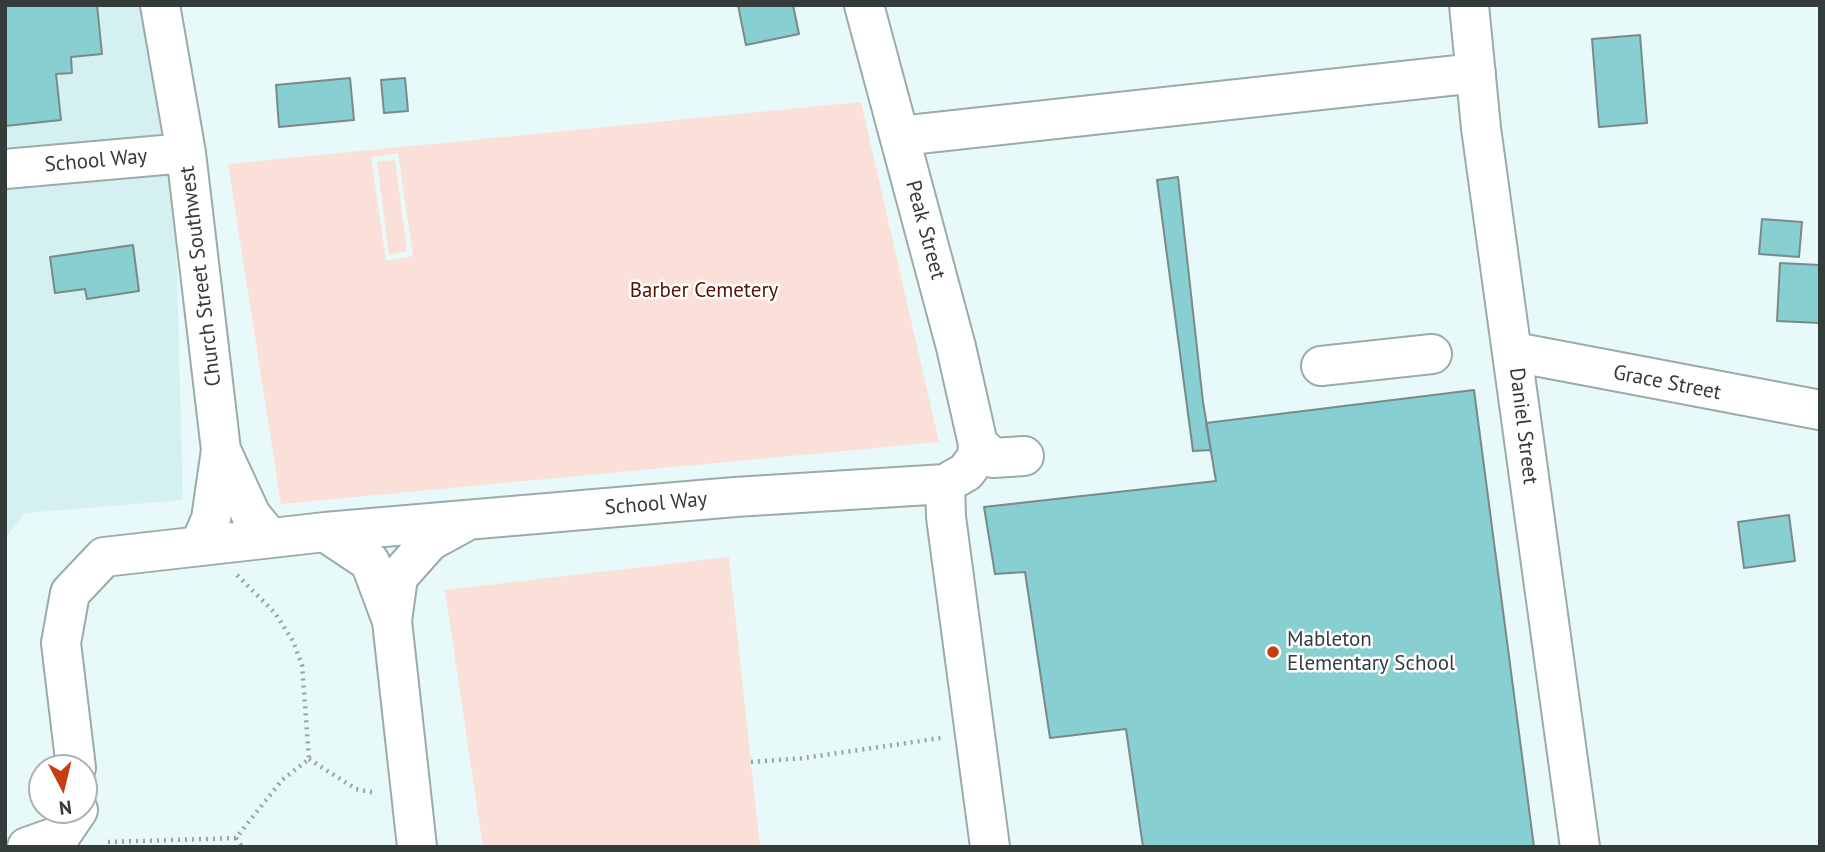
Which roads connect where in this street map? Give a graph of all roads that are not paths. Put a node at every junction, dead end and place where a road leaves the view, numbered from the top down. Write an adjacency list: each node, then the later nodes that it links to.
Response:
1 (160, 5): 6 (street, Church Street Southwest)
2 (864, 5): 5 (street, Peak Street)
3 (1469, 5): 4 (street, Daniel Street)
4 (1476, 73): 5 (street); 8 (street, Daniel Street)
5 (900, 135): 13 (street, Peak Street)
6 (186, 153): 7 (street, School Way); 12 (street, Church Street Southwest)
7 (5, 169)
8 (1514, 352): 11 (street, Grace Street); 28 (street, Daniel Street)
9 (1432, 354): 10 (street)
10 (1321, 366)
11 (1820, 410)
12 (221, 450): 18 (street); 19 (street, Church Street Southwest)
13 (978, 451): 14 (street); 15 (street)
14 (1024, 456)
15 (944, 484): 16 (street, School Way); 27 (street)
16 (470, 520): 17 (street, School Way); 20 (street)
17 (325, 532): 18 (street); 20 (street)
18 (270, 538): 19 (street)
19 (200, 545): 21 (street)
20 (392, 621): 26 (street)
21 (74, 754)
22 (69, 824): 25 (street)
23 (86, 824): 24 (street)
24 (97, 844)
25 (27, 847)
26 (417, 847)
27 (990, 847)
28 (1580, 847)

